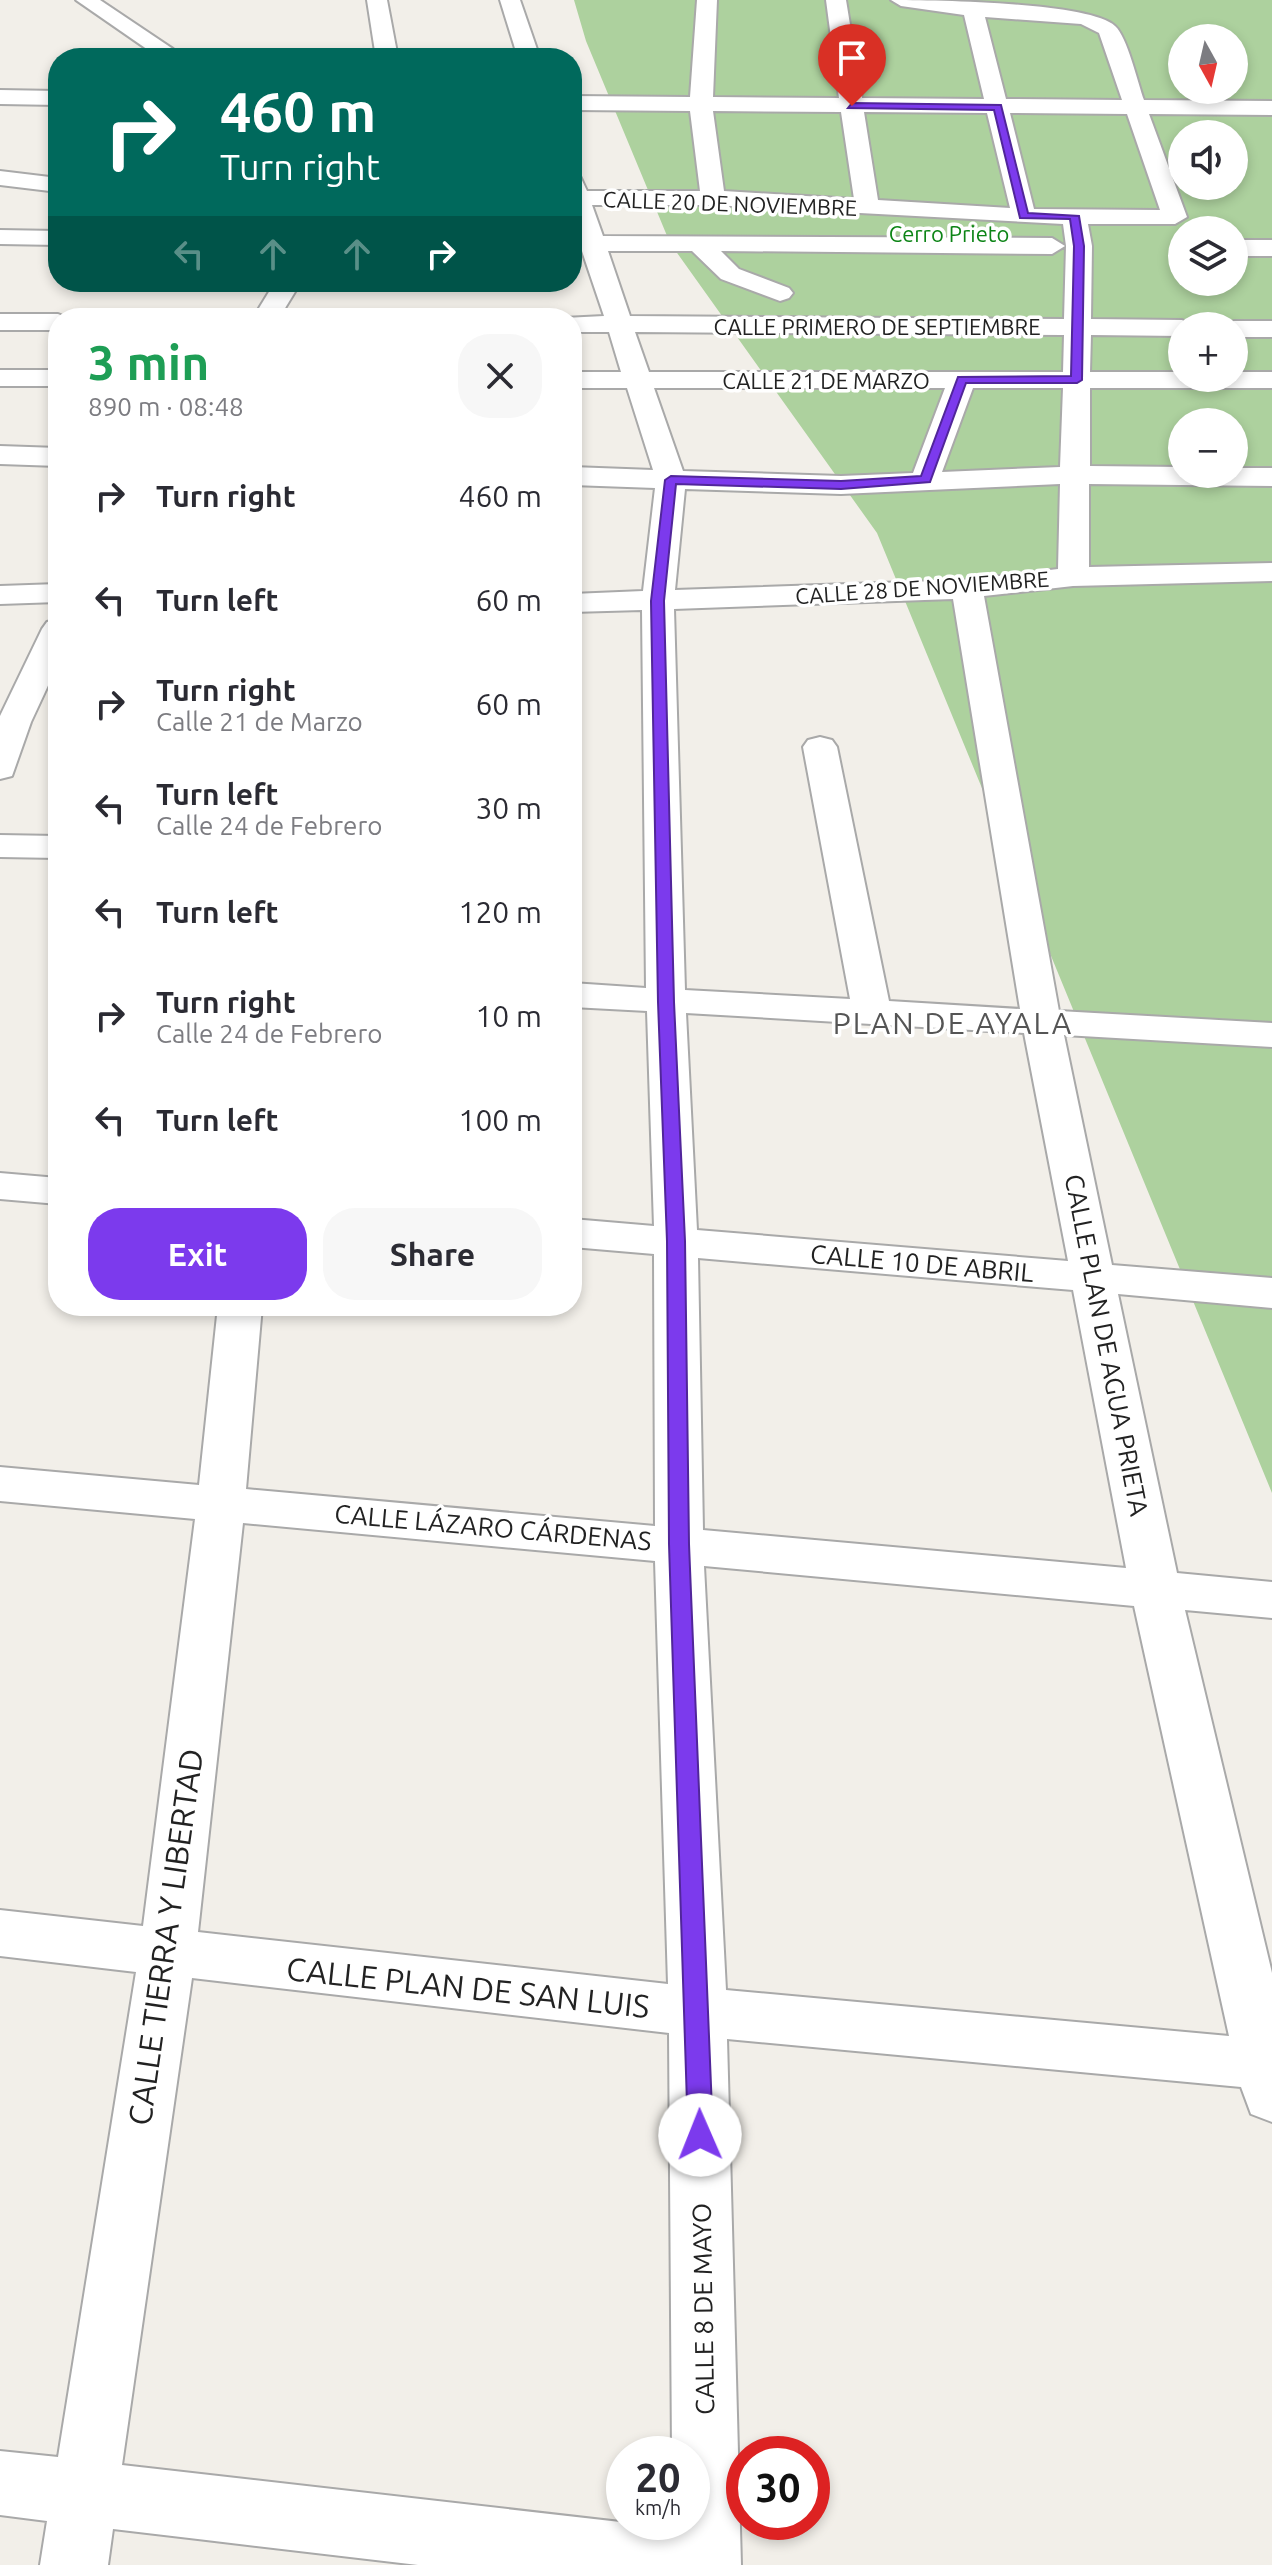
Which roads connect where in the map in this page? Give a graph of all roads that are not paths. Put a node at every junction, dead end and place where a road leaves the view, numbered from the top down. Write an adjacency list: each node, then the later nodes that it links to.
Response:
1 (86, 0): 9 (street)
2 (377, 0): 10 (street)
3 (510, 0): 11 (street)
4 (707, 0): 15 (street)
5 (836, 0): 16 (street)
6 (901, 0): 8 (street)
7 (1093, 9): 8 (street); 18 (street)
8 (973, 10): 17 (street)
9 (160, 48)
10 (385, 48)
11 (526, 48)
12 (0, 97): 13 (street)
13 (48, 98)
14 (582, 103): 15 (street)
15 (701, 105): 16 (street); 23 (street)
16 (852, 106): 17 (street); 24 (street)
17 (998, 107): 18 (street); 25 (street)
18 (1133, 107): 19 (street); 26 (street, CALLE 20 DE NOVIEMBRE)
19 (1272, 108)
20 (0, 178): 21 (street)
21 (48, 184)
22 (582, 192): 23 (street, CALLE 20 DE NOVIEMBRE)
23 (713, 198): 24 (street, CALLE 20 DE NOVIEMBRE)
24 (867, 208): 25 (street, CALLE 20 DE NOVIEMBRE)
25 (1024, 216): 26 (street, CALLE 20 DE NOVIEMBRE)
26 (1074, 216): 31 (street)
27 (0, 237): 28 (street)
28 (48, 238)
29 (583, 243): 30 (street); 39 (street, CALLE 8 DE MAYO)
30 (698, 243): 31 (street); 35 (street)
31 (1079, 246): 32 (street); 40 (street)
32 (1108, 246)
33 (1248, 248): 34 (street)
34 (1272, 248)
35 (780, 293)
36 (0, 322): 37 (street)
37 (48, 322)
38 (582, 324): 39 (street, CALLE PRIMERO DE SEPTIEMBRE)
39 (620, 324): 40 (street, CALLE PRIMERO DE SEPTIEMBRE); 50 (street, CALLE 8 DE MAYO)
40 (1078, 327): 41 (street, CALLE PRIMERO DE SEPTIEMBRE); 48 (street)
41 (1168, 328)
42 (1248, 329): 43 (street)
43 (1272, 329)
44 (0, 378): 45 (street)
45 (48, 378)
46 (582, 380): 50 (street, CALLE 21 DE MARZO)
47 (962, 380): 48 (street, CALLE 21 DE MARZO); 50 (street, CALLE 21 DE MARZO); 56 (street)
48 (1077, 380): 49 (street, CALLE 21 DE MARZO); 53 (street)
49 (1272, 380)
50 (638, 381): 57 (street, CALLE 8 DE MAYO)
51 (0, 455): 52 (street)
52 (48, 457)
53 (1074, 475): 55 (street); 56 (street); 59 (street)
54 (582, 476): 57 (street)
55 (1272, 477)
56 (925, 479): 57 (street)
57 (671, 480): 63 (street, CALLE 8 DE MAYO)
58 (1272, 572): 59 (street, CALLE 28 DE NOVIEMBRE)
59 (1073, 577): 60 (street, CALLE 28 DE NOVIEMBRE)
60 (967, 589): 63 (street, CALLE 28 DE NOVIEMBRE); 73 (street, CALLE PLAN DE AGUA PRIETA)
61 (48, 593): 62 (street)
62 (0, 595)
63 (658, 601): 64 (street, CALLE 28 DE NOVIEMBRE); 71 (street, CALLE 8 DE MAYO)
64 (582, 603)
65 (48, 650): 67 (street)
66 (820, 747): 72 (street)
67 (0, 769)
68 (0, 846): 69 (street)
69 (48, 847)
70 (582, 996): 71 (street)
71 (666, 1002): 72 (street); 78 (street, CALLE 8 DE MAYO)
72 (872, 1012): 73 (street)
73 (1041, 1020): 74 (street); 79 (street, CALLE PLAN DE AGUA PRIETA)
74 (1272, 1035)
75 (0, 1186): 76 (street)
76 (48, 1190)
77 (582, 1234): 78 (street, CALLE 10 DE ABRIL)
78 (676, 1241): 79 (street, CALLE 10 DE ABRIL); 84 (street, CALLE 8 DE MAYO)
79 (1093, 1278): 80 (street, CALLE 10 DE ABRIL); 85 (street, CALLE PLAN DE AGUA PRIETA)
80 (1272, 1293)
81 (239, 1316): 83 (street, CALLE TIERRA Y LIBERTAD)
82 (0, 1484): 83 (street, CALLE LÁZARO CÁRDENAS)
83 (221, 1502): 84 (street, CALLE LÁZARO CÁRDENAS); 88 (street, CALLE TIERRA Y LIBERTAD)
84 (679, 1544): 85 (street, CALLE LÁZARO CÁRDENAS); 89 (street, CALLE 8 DE MAYO)
85 (1155, 1588): 86 (street, CALLE LÁZARO CÁRDENAS); 90 (street, CALLE PLAN DE AGUA PRIETA)
86 (1272, 1600)
87 (0, 1933): 88 (street, CALLE PLAN DE SAN LUIS)
88 (167, 1954): 89 (street, CALLE PLAN DE SAN LUIS); 92 (street, CALLE TIERRA Y LIBERTAD)
89 (698, 2012): 90 (street, CALLE PLAN DE SAN LUIS); 94 (street, CALLE 8 DE MAYO)
90 (1270, 2075)
91 (0, 2483): 92 (street)
92 (82, 2496): 93 (street, CALLE TIERRA Y LIBERTAD); 94 (street)
93 (74, 2565)
94 (705, 2565)

